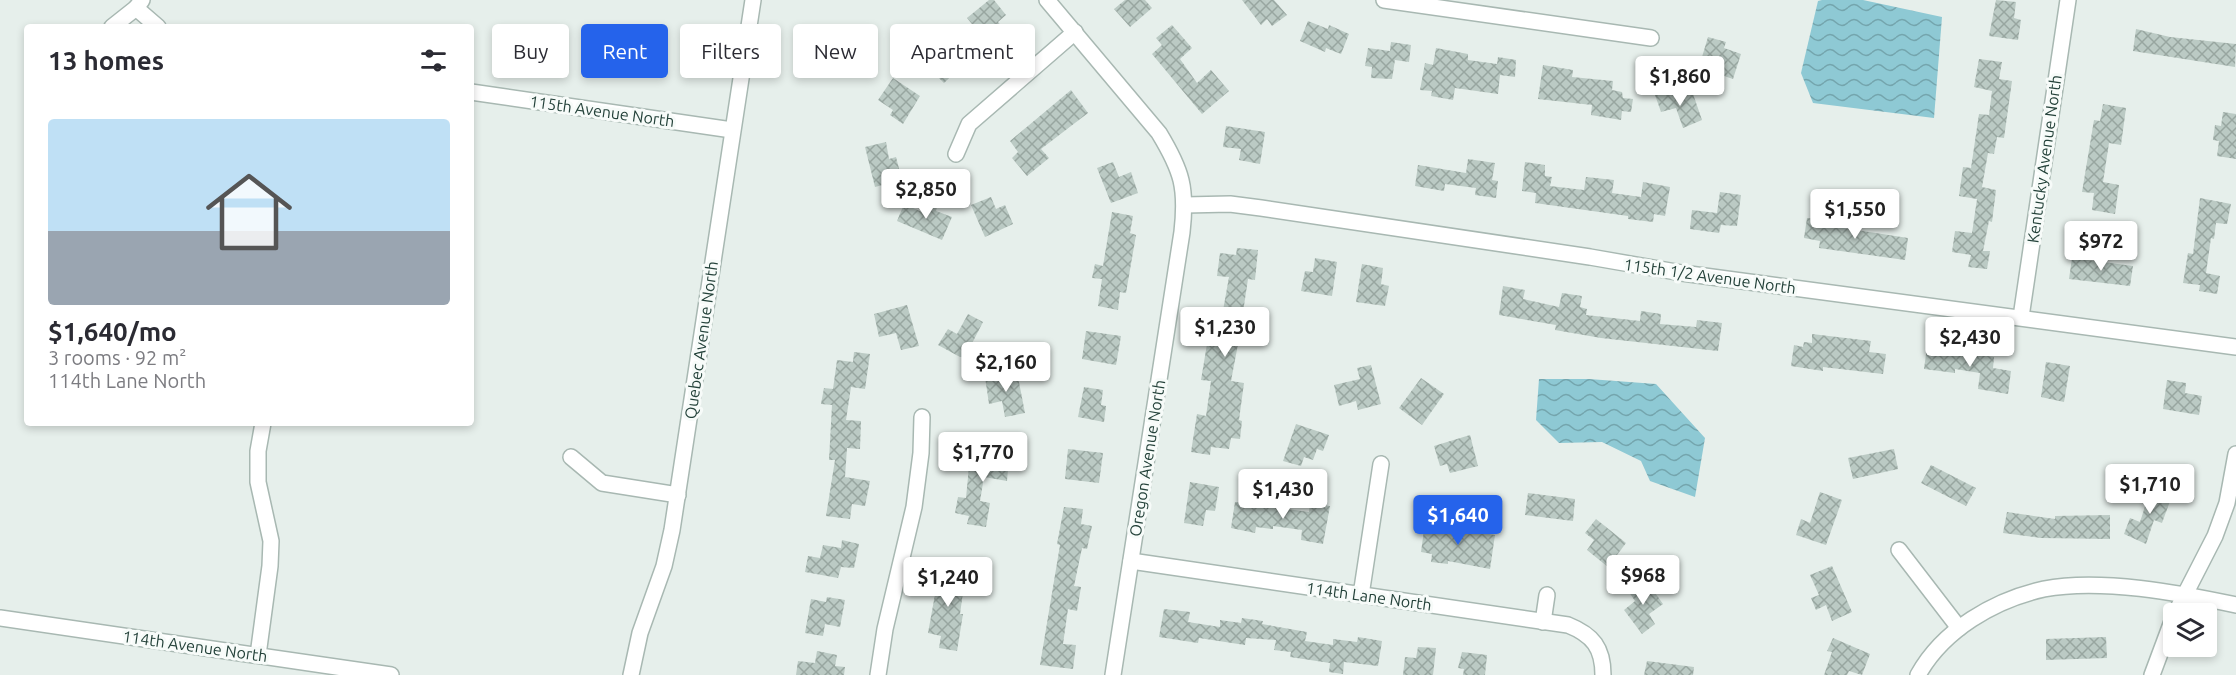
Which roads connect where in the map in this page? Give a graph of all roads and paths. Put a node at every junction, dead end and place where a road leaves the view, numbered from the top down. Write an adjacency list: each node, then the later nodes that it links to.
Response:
1 (753, 0): 11 (street, Quebec Avenue North)
2 (1047, 0): 8 (street, Oregon Avenue North)
3 (1384, 0): 9 (street)
4 (2068, 0): 14 (street, Kentucky Avenue North)
5 (139, 4): 6 (street); 7 (street)
6 (116, 24)
7 (156, 24)
8 (1075, 32): 12 (street); 13 (street, Oregon Avenue North)
9 (1651, 38)
10 (474, 92): 11 (street, 115th Avenue North)
11 (732, 130): 21 (street, Quebec Avenue North)
12 (956, 154)
13 (1185, 205): 14 (street, 115th 1/2 Avenue North); 23 (street, Oregon Avenue North)
14 (2021, 317): 15 (street, 115th 1/2 Avenue North)
15 (2236, 347)
16 (922, 417): 36 (street)
17 (262, 426): 33 (street)
18 (2236, 454): 26 (street)
19 (571, 457): 21 (street)
20 (1381, 464): 24 (street)
21 (678, 495): 35 (street, Quebec Avenue North)
22 (1899, 550): 31 (street)
23 (1131, 561): 24 (street, 114th Lane North); 37 (street, Oregon Avenue North)
24 (1361, 595): 30 (street, 114th Lane North)
25 (1547, 595): 30 (street)
26 (2183, 595): 27 (street); 28 (street); 31 (street)
27 (2179, 603)
28 (2236, 605)
29 (0, 618): 33 (street, 114th Avenue North)
30 (1543, 622): 38 (street, 114th Lane North)
31 (1959, 628): 39 (street)
32 (2163, 645): 40 (street)
33 (258, 656): 34 (street, 114th Avenue North)
34 (391, 675)
35 (631, 675)
36 (878, 675)
37 (1113, 675)
38 (1603, 675)
39 (1917, 675)
40 (2152, 675)

